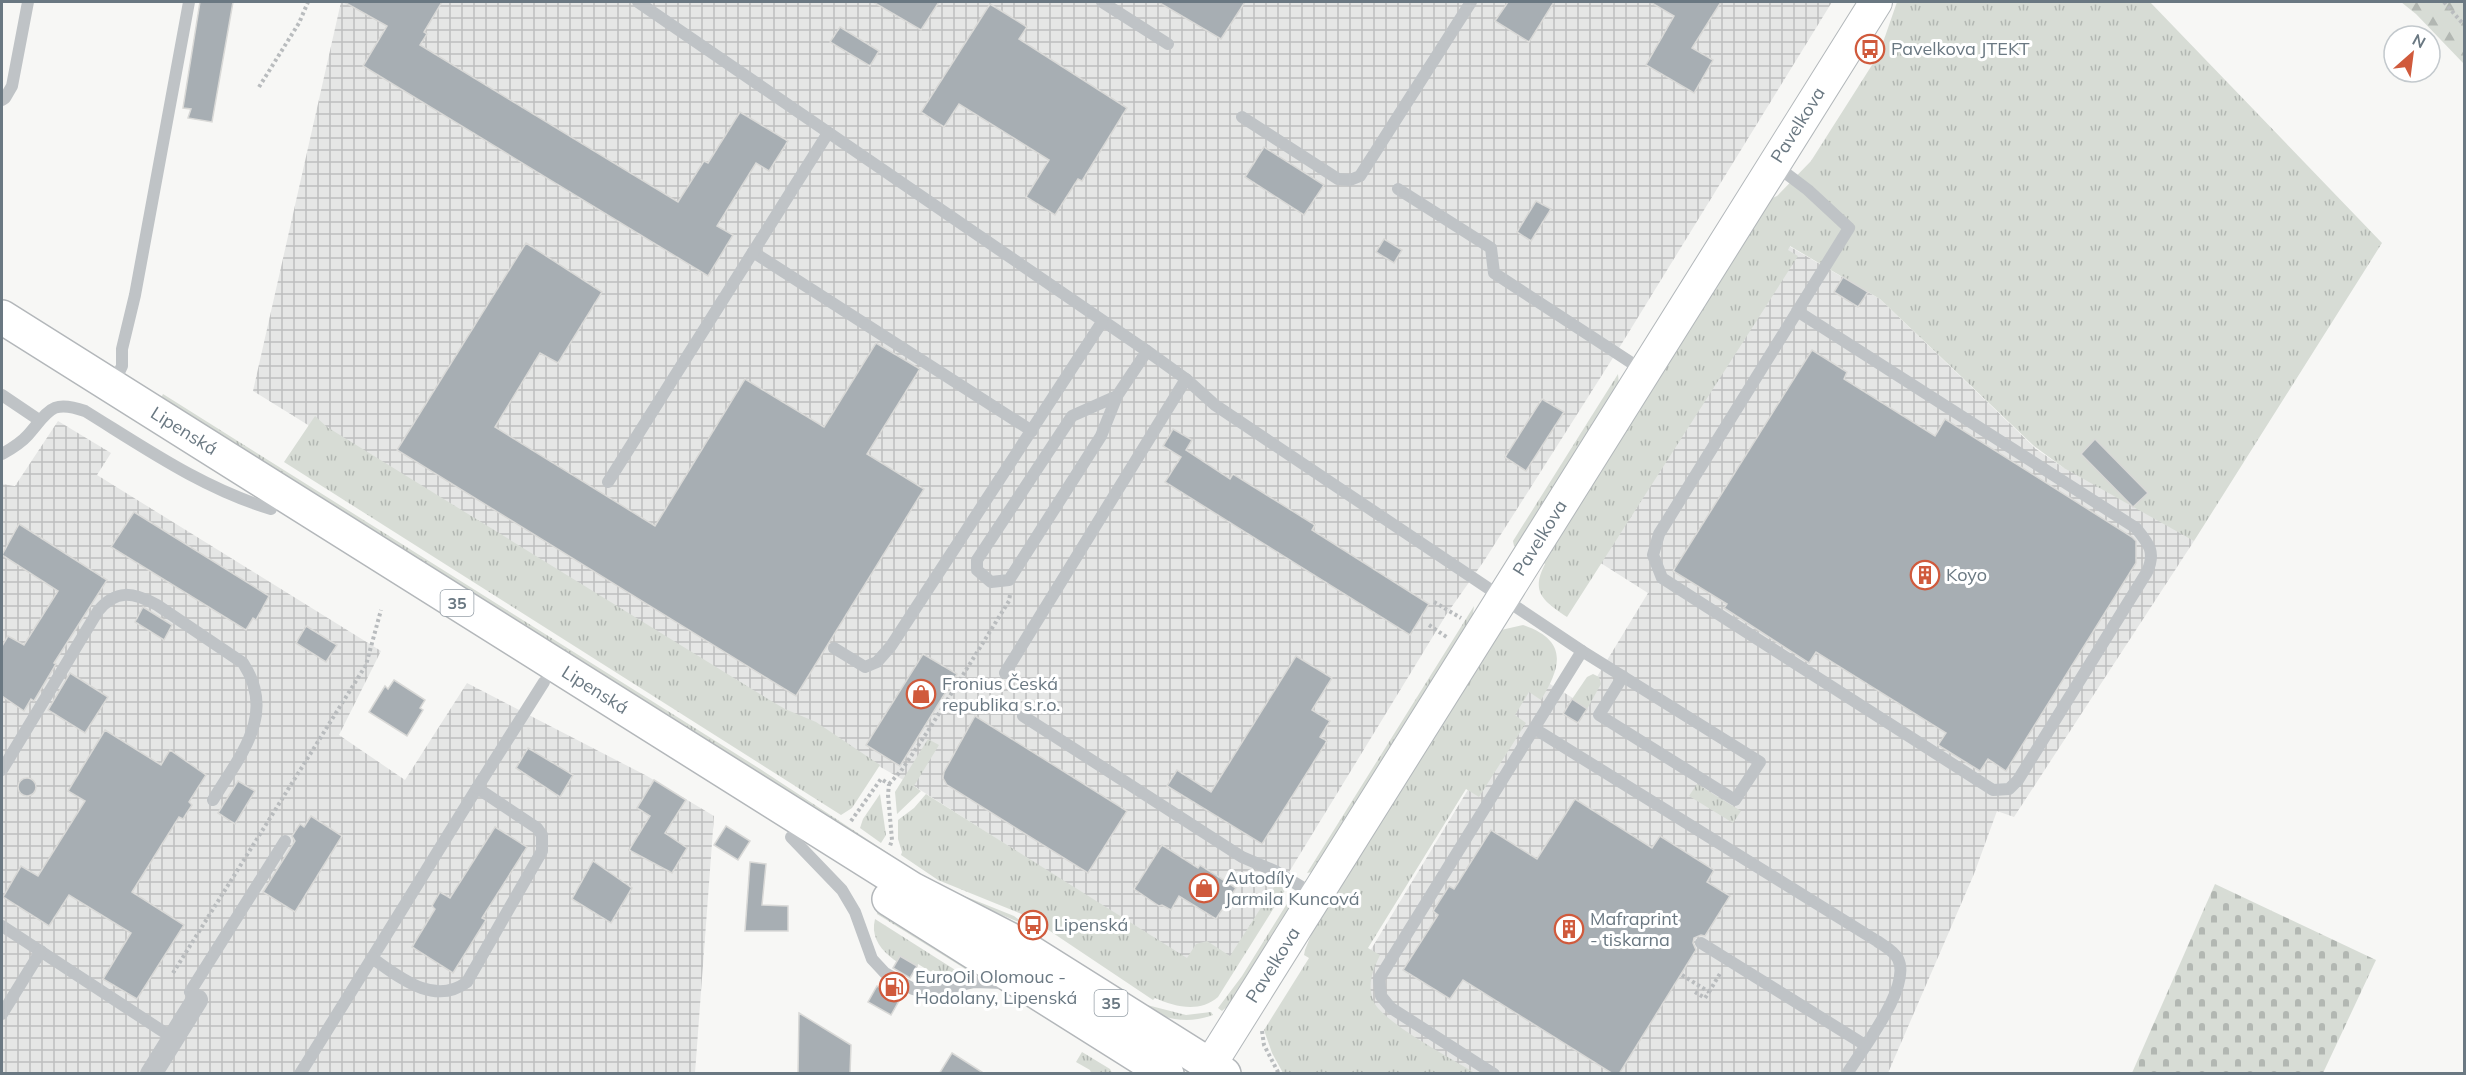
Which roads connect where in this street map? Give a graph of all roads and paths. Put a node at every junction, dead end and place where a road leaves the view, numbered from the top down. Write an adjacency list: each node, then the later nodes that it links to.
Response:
1 (28, 2): 12 (lane)
2 (189, 2): 25 (lane)
3 (308, 2): 11 (path)
4 (638, 2): 14 (lane)
5 (1102, 2): 10 (lane)
6 (1471, 2): 13 (lane)
7 (1876, 2): 15 (street, Pavelkova)
8 (2444, 2): 9 (path)
9 (2464, 25)
10 (1168, 44)
11 (259, 87)
12 (2, 100)
13 (1242, 117)
14 (828, 133): 17 (lane); 20 (lane)
15 (1774, 164): 18 (lane); 23 (street, Pavelkova)
16 (1398, 189): 23 (lane)
17 (753, 252): 29 (lane); 31 (lane)
18 (1797, 311): 18 (lane)
19 (2, 317): 25 (main road, Lipenská / 35)
20 (1102, 322): 22 (lane); 29 (lane)
21 (2, 341): 32 (main road, Lipenská / 35)
22 (1147, 351): 24 (lane); 27 (lane)
23 (1644, 371): 34 (street, Pavelkova)
24 (1186, 379): 34 (lane); 42 (lane)
25 (112, 386): 73 (main road, Lipenská / 35)
26 (2, 395): 28 (lane)
27 (1117, 396): 27 (lane)
28 (39, 420): 30 (lane); 32 (lane)
29 (1032, 431): 40 (lane)
30 (2, 454)
31 (608, 482)
32 (271, 509): 44 (main road, Lipenská / 35)
33 (1010, 595): 48 (path)
34 (1502, 598): 41 (lane); 55 (street, Pavelkova)
35 (1434, 602): 37 (path)
36 (381, 610): 61 (path)
37 (1461, 618)
38 (1429, 625): 39 (path)
39 (1444, 635)
40 (834, 648)
41 (1582, 651): 43 (lane); 46 (lane)
42 (1005, 673)
43 (1623, 676): 43 (lane)
44 (544, 682): 49 (lane); 52 (main road, Lipenská / 35)
45 (1023, 716): 55 (lane)
46 (1535, 729): 72 (lane); 78 (lane)
47 (2, 770): 50 (lane)
48 (889, 784): 51 (path); 54 (path)
49 (477, 788): 59 (lane); 59 (lane)
50 (213, 800)
51 (849, 824)
52 (791, 837): 63 (main road, Lipenská / 35); 63 (lane)
53 (285, 841): 66 (lane)
54 (888, 850)
55 (1316, 895): 73 (street, Pavelkova)
56 (2, 926): 58 (lane)
57 (1701, 943): 72 (lane)
58 (40, 951): 67 (lane); 69 (lane)
59 (372, 958): 75 (lane)
60 (1723, 968): 64 (path)
61 (172, 973)
62 (1682, 975): 64 (path)
63 (1036, 991): 76 (main road, Lipenská / 35)
64 (1709, 992): 65 (path)
65 (1695, 993)
66 (197, 999): 69 (street)
67 (2, 1014)
68 (1263, 1026): 71 (path)
69 (173, 1038): 74 (street)
70 (1257, 1040): 71 (path)
71 (1263, 1041): 77 (path)
72 (1865, 1045): 79 (lane)
73 (1213, 1071)
74 (151, 1074)
75 (300, 1074)
76 (1167, 1074)
77 (1279, 1074)
78 (1494, 1074)
79 (1847, 1074)

